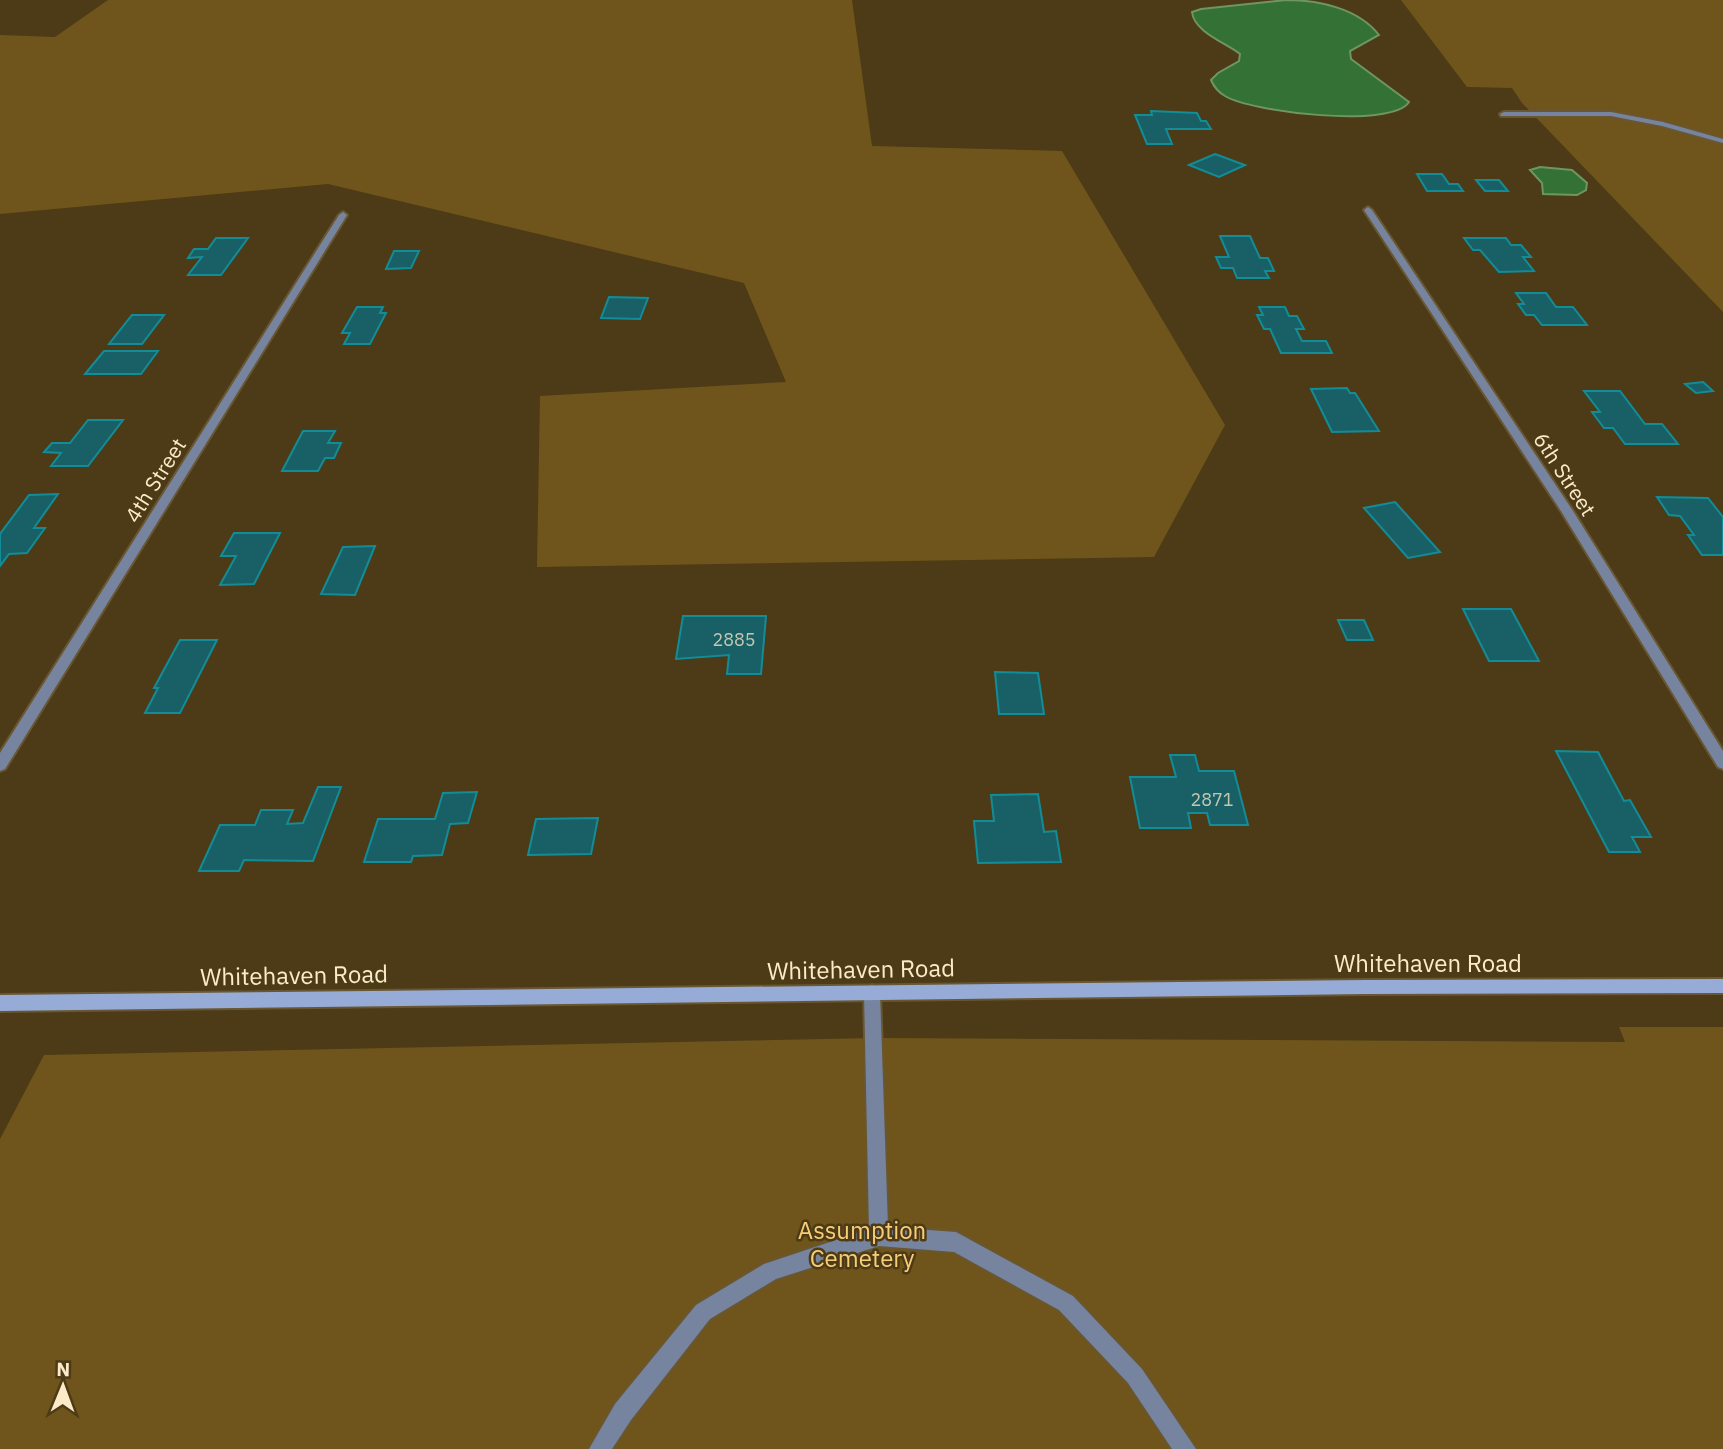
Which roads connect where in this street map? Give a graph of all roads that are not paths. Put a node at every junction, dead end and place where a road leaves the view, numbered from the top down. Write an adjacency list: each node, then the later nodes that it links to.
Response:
1 (1504, 114): 2 (street)
2 (1723, 141)
3 (1368, 210): 5 (street, 6th Street)
4 (343, 215): 6 (street, 4th Street)
5 (1723, 763)
6 (0, 765)
7 (1723, 986): 8 (street, Whitehaven Road)
8 (872, 993): 9 (street, Whitehaven Road); 10 (street)
9 (0, 1003)
10 (879, 1236): 11 (street); 12 (street)
11 (600, 1449)
12 (1185, 1449)

